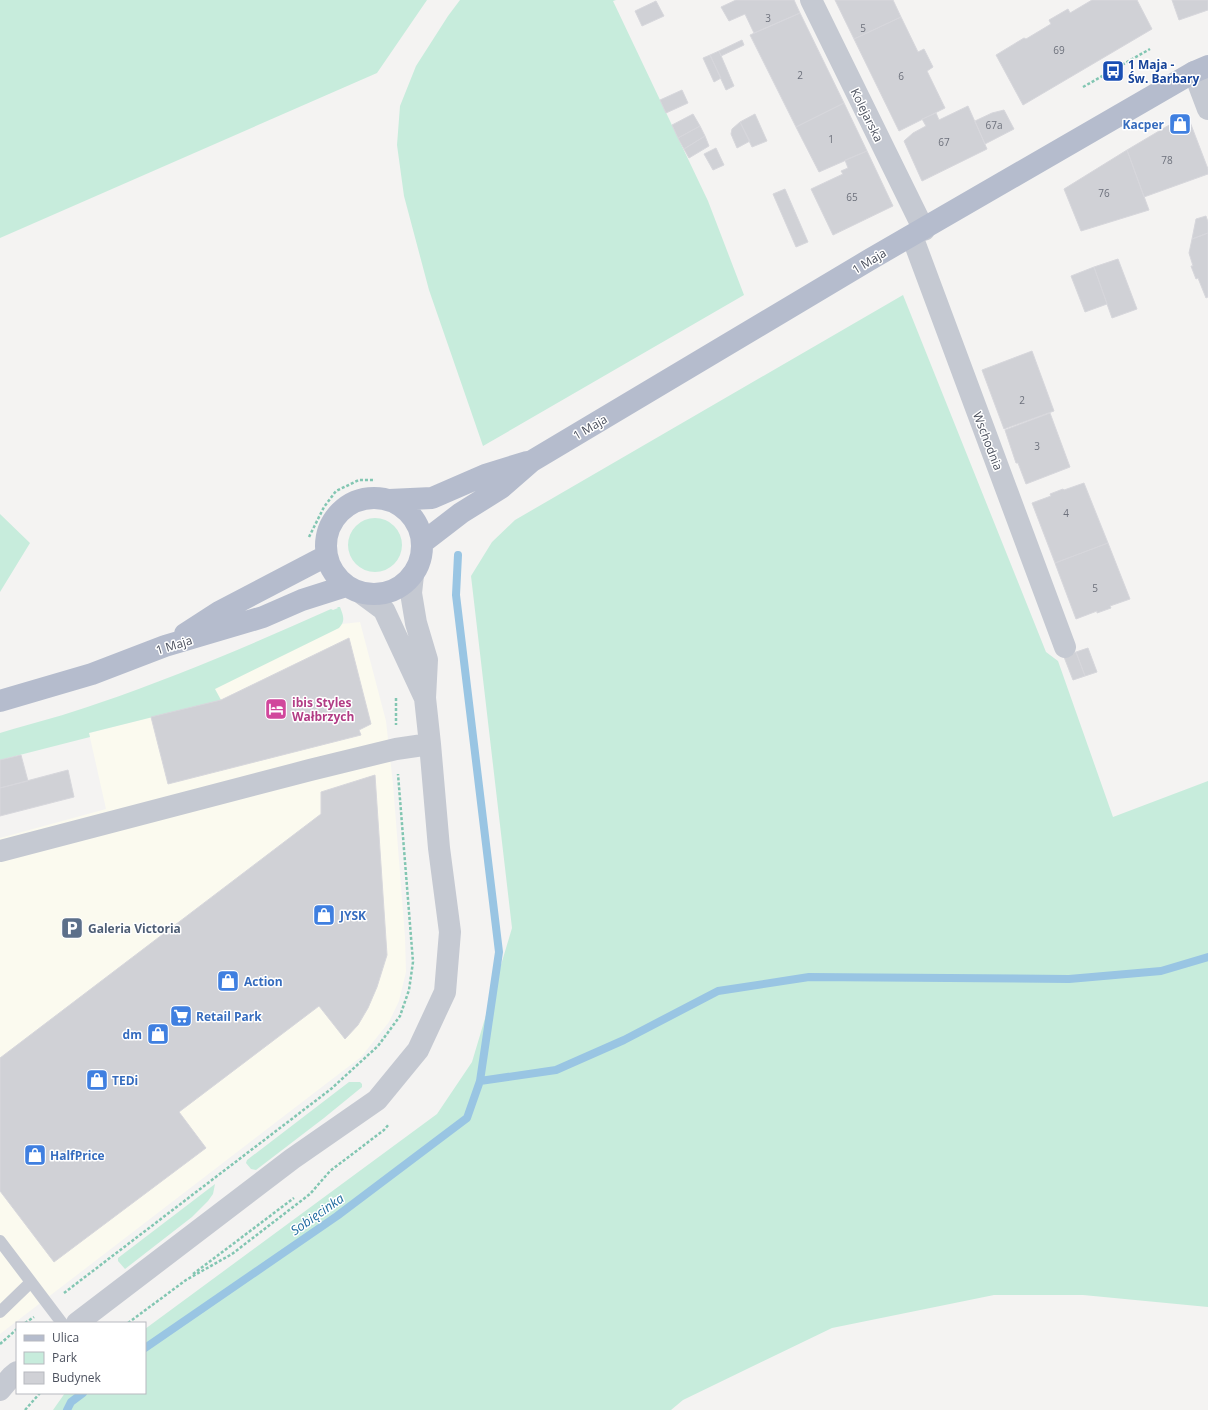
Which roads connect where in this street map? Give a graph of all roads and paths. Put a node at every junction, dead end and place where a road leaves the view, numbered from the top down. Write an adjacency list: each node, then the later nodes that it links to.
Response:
1 (811, 0): 6 (street, Kolejarska)
2 (1150, 50): 4 (path)
3 (1201, 69): 5 (street); 6 (main road, 1 Maja)
4 (1083, 88)
5 (1208, 109)
6 (918, 233): 7 (main road, 1 Maja); 16 (street, Wschodnia)
7 (532, 461): 9 (main road, 1 Maja); 11 (main road, 1 Maja)
8 (381, 479): 10 (path)
9 (389, 500): 11 (main road); 12 (main road)
10 (308, 538)
11 (422, 543): 13 (main road)
12 (326, 556): 14 (main road); 15 (main road)
13 (413, 575): 14 (main road); 18 (street)
14 (354, 590): 15 (main road, 1 Maja); 18 (street)
15 (165, 646): 19 (main road, 1 Maja)
16 (1065, 647)
17 (396, 693): 21 (path)
18 (425, 698): 20 (street)
19 (0, 701)
20 (430, 744): 21 (street); 32 (street)
21 (396, 749): 22 (street); 28 (path)
22 (0, 851)
23 (393, 1120): 26 (path)
24 (294, 1198): 26 (path)
25 (0, 1241): 27 (lane)
26 (186, 1280): 33 (path)
27 (31, 1282): 28 (lane); 29 (lane)
28 (48, 1305): 30 (path); 31 (lane)
29 (0, 1312)
30 (26, 1322)
31 (61, 1322)
32 (79, 1322)
33 (129, 1322)
34 (16, 1330): 35 (path)
35 (0, 1344)
36 (16, 1373): 37 (street)
37 (0, 1390)
38 (39, 1394): 39 (path)
39 (25, 1410)

